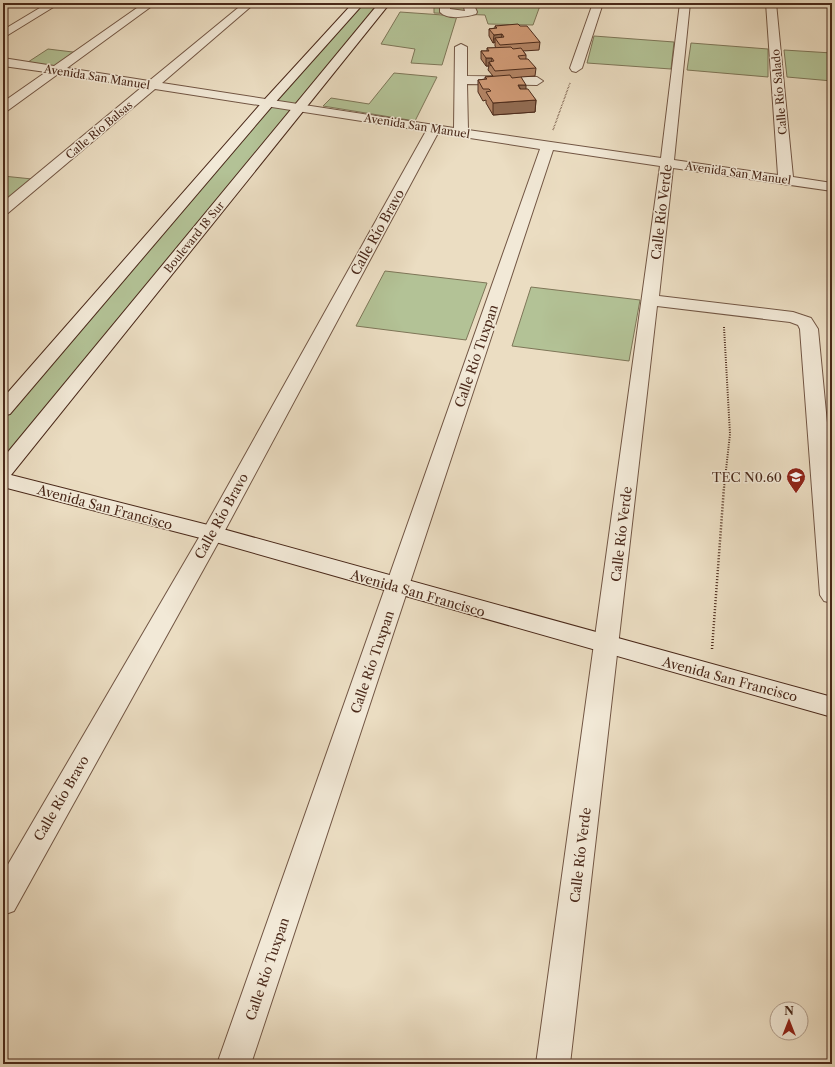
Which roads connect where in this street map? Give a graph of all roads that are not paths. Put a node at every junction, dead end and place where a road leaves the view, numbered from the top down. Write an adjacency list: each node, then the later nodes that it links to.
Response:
1 (56, 3): 13 (street)
2 (151, 3): 19 (street)
3 (250, 3): 24 (street, Calle Río Balsas)
4 (359, 3): 11 (street)
5 (385, 3): 12 (street, Boulevard 18 Sur)
6 (445, 3): 7 (street)
7 (468, 3)
8 (598, 3): 18 (street)
9 (685, 3): 31 (street, Calle Río Verde)
10 (771, 3): 32 (street, Calle Río Salado)
11 (344, 21): 12 (street); 15 (street)
12 (369, 23): 16 (street, Boulevard 18 Sur)
13 (3, 35)
14 (461, 47): 22 (street)
15 (319, 49): 16 (street); 20 (street)
16 (347, 52): 21 (street, Boulevard 18 Sur)
17 (3, 62): 19 (street, Avenida San Manuel)
18 (576, 68)
19 (55, 70): 24 (street, Avenida San Manuel); 27 (street)
20 (297, 73): 21 (street); 25 (street)
21 (327, 75): 26 (street, Boulevard 18 Sur)
22 (461, 80): 23 (street); 29 (street)
23 (537, 81)
24 (152, 85): 25 (street, Avenida San Manuel); 34 (street, Calle Río Balsas)
25 (269, 102): 26 (street, Avenida San Manuel); 36 (street)
26 (300, 107): 28 (street, Avenida San Manuel); 37 (street, Boulevard 18 Sur)
27 (3, 108)
28 (434, 128): 29 (street, Avenida San Manuel); 39 (street, Calle Río Bravo)
29 (461, 133): 30 (street, Avenida San Manuel)
30 (547, 147): 31 (street, Avenida San Manuel); 40 (street, Calle Río Tuxpan)
31 (667, 163): 32 (street, Avenida San Manuel); 35 (street, Calle Río Verde)
32 (786, 180): 33 (street, Avenida San Manuel)
33 (832, 187)
34 (3, 210)
35 (650, 300): 41 (street); 42 (street, Calle Río Verde)
36 (3, 410)
37 (3, 472)
38 (3, 480): 39 (street, Avenida San Francisco)
39 (212, 534): 40 (street, Avenida San Francisco); 44 (street, Calle Río Bravo)
40 (398, 588): 42 (street, Avenida San Francisco); 45 (street, Calle Río Tuxpan)
41 (832, 595)
42 (607, 645): 43 (street, Avenida San Francisco); 46 (street, Calle Río Verde)
43 (832, 707)
44 (3, 901)
45 (234, 1064)
46 (553, 1064)

